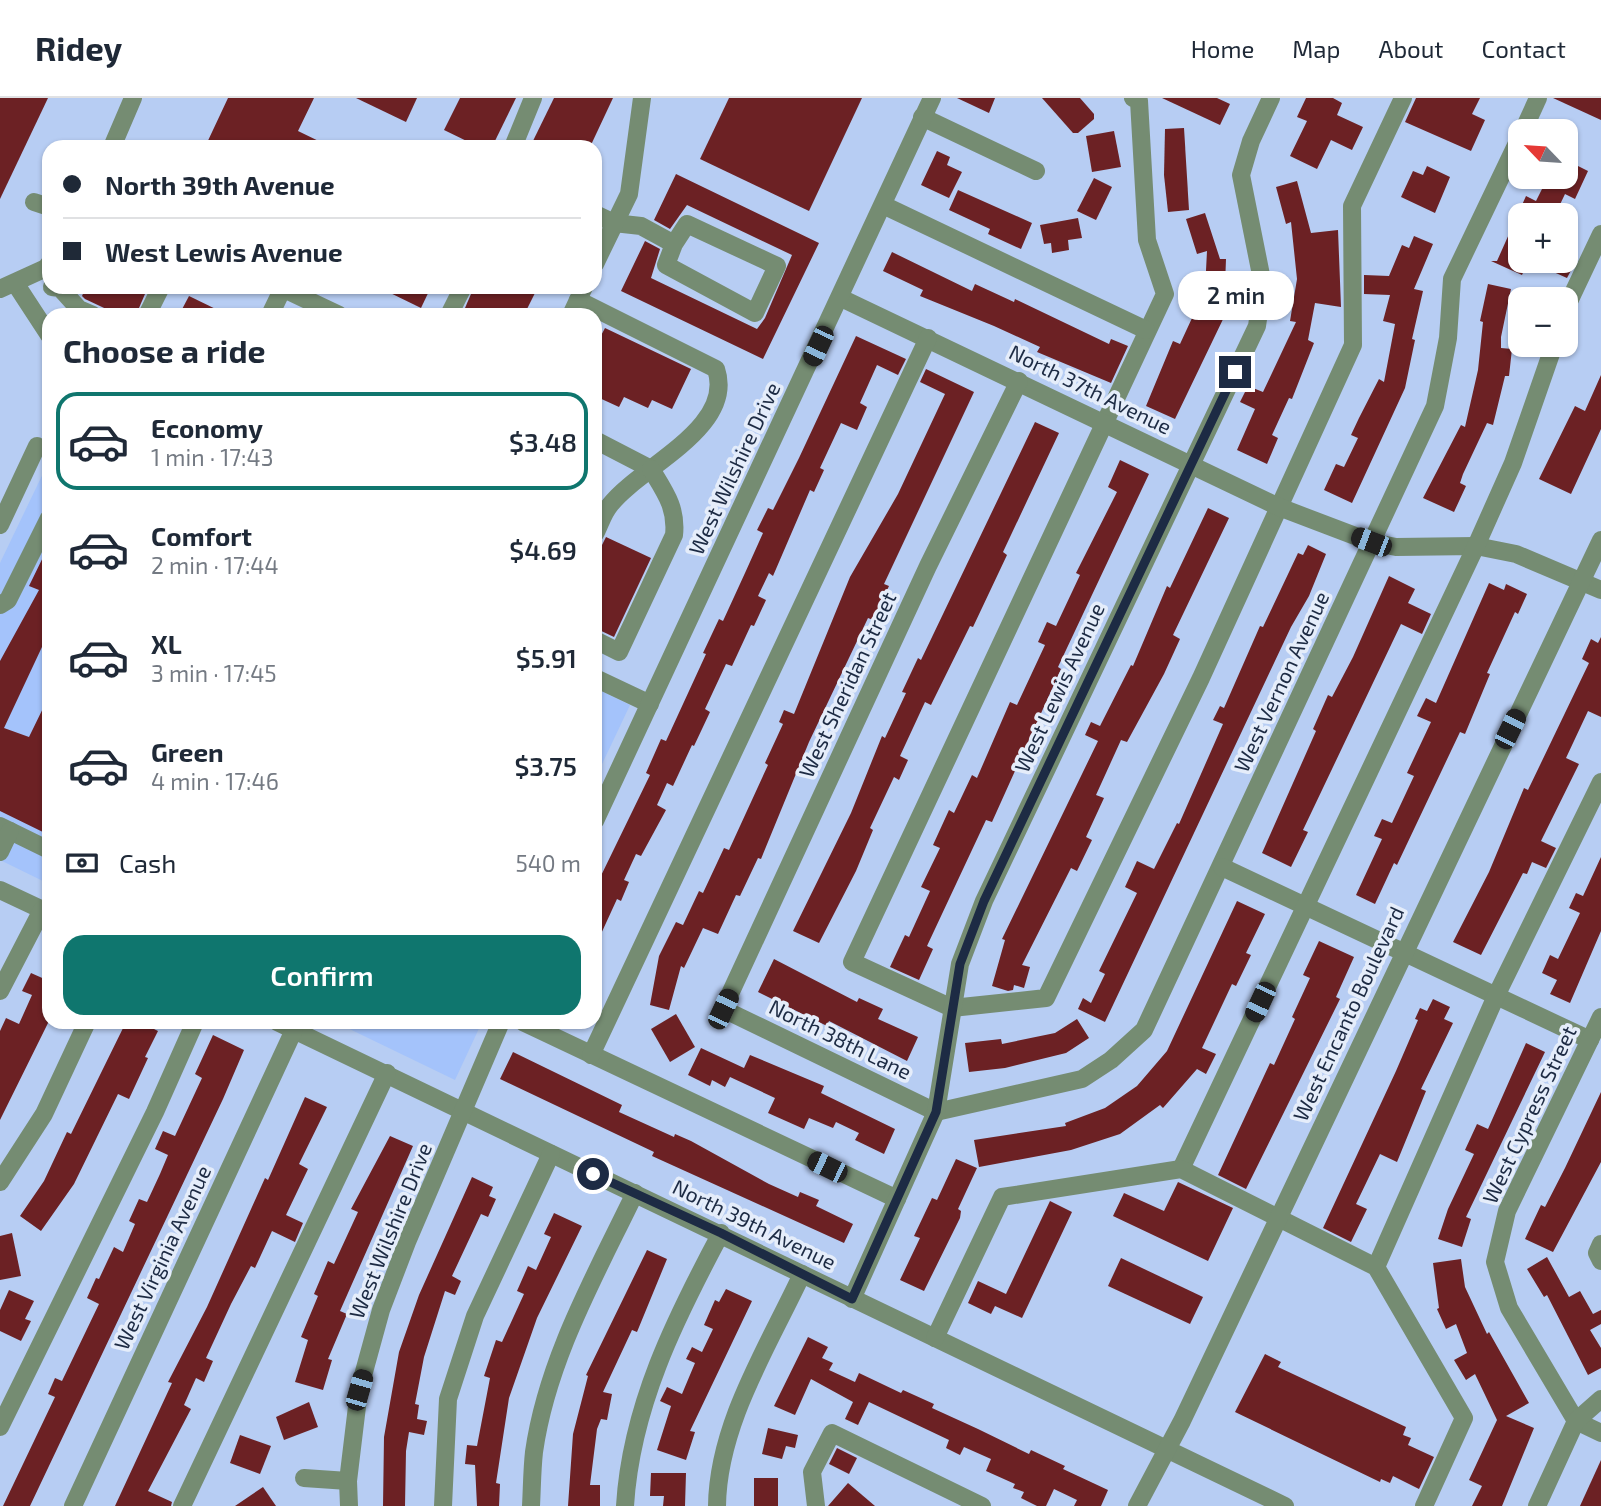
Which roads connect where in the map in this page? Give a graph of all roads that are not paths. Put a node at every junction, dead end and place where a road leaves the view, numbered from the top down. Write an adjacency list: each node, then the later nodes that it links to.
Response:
1 (133, 98): 11 (street)
2 (533, 98): 12 (street)
3 (642, 98): 17 (street)
4 (932, 98): 9 (street, West Wilshire Drive)
5 (1133, 98): 32 (street)
6 (1271, 98): 39 (street, West Lewis Avenue)
7 (1403, 98): 41 (street)
8 (1538, 98): 10 (street, West Vernon Avenue)
9 (922, 117): 14 (street); 15 (street, West Wilshire Drive)
10 (1528, 119)
11 (115, 140)
12 (516, 140)
13 (1508, 162): 46 (street, West Vernon Avenue)
14 (1036, 171)
15 (883, 205): 27 (street, West Wilshire Drive); 32 (street)
16 (602, 217): 17 (street)
17 (614, 223): 19 (street); 20 (street)
18 (1601, 234): 24 (street)
19 (674, 244): 19 (street)
20 (602, 249)
21 (42, 270): 22 (street)
22 (8, 286): 23 (street); 31 (street)
23 (42, 287)
24 (1576, 287)
25 (65, 294): 28 (street)
26 (291, 294): 29 (street)
27 (841, 298): 33 (street, North 37th Avenue); 53 (street, West Wilshire Drive)
28 (78, 308)
29 (313, 308)
30 (602, 313): 40 (street)
31 (42, 327)
32 (1146, 330): 36 (street)
33 (928, 338): 35 (street, North 37th Avenue); 77 (street)
34 (1550, 357): 47 (street)
35 (1018, 381): 36 (street, North 37th Avenue); 68 (street, West Sheridan Street)
36 (1106, 423): 39 (street, North 37th Avenue); 67 (street)
37 (602, 444): 40 (street)
38 (37, 446): 43 (street)
39 (1192, 464): 41 (street, North 37th Avenue); 67 (street, West Lewis Avenue)
40 (651, 469): 42 (street); 51 (street)
41 (1279, 508): 46 (street, North 37th Avenue); 67 (street)
42 (602, 520)
43 (0, 525)
44 (42, 532): 50 (street)
45 (1601, 540): 48 (street, West Encanto Boulevard)
46 (1371, 542): 47 (street, North 37th Avenue); 59 (street, West Vernon Avenue)
47 (1476, 546): 48 (street, North 37th Avenue); 61 (street)
48 (1582, 581): 49 (street, North 37th Avenue); 64 (street, West Encanto Boulevard)
49 (1601, 590)
50 (0, 605)
51 (602, 644)
52 (602, 681): 53 (street)
53 (650, 704): 55 (street, West Wilshire Drive)
54 (1601, 782): 66 (street)
55 (602, 806)
56 (5, 829): 57 (street); 58 (street)
57 (42, 847)
58 (0, 852)
59 (1222, 867): 61 (street); 79 (street, West Vernon Avenue)
60 (0, 890): 62 (street)
61 (1305, 906): 64 (street); 82 (street)
62 (42, 910)
63 (42, 916): 65 (street)
64 (1403, 952): 66 (street); 86 (street, West Encanto Boulevard)
65 (0, 991)
66 (1496, 996): 76 (street); 90 (street)
67 (952, 1007): 79 (street, West Lewis Avenue)
68 (723, 1009): 79 (street, North 38th Lane)
69 (1601, 1017): 76 (street, West Cypress Street)
70 (84, 1029): 83 (street)
71 (192, 1029): 96 (street)
72 (285, 1029): 101 (street, West Virginia Avenue)
73 (292, 1029): 78 (street, North 39th Avenue)
74 (498, 1029): 80 (street, West Wilshire Drive)
75 (537, 1029): 77 (street)
76 (1590, 1040): 95 (street, West Cypress Street)
77 (591, 1055): 85 (street)
78 (387, 1073): 80 (street, North 39th Avenue); 102 (street)
79 (936, 1112): 85 (street, West Lewis Avenue)
80 (464, 1113): 81 (street, North 39th Avenue); 100 (street, West Wilshire Drive)
81 (551, 1154): 84 (street, North 39th Avenue); 104 (street)
82 (1181, 1169): 86 (street); 93 (street)
83 (0, 1182)
84 (635, 1193): 87 (street, North 39th Avenue); 105 (street)
85 (897, 1199): 92 (street, West Lewis Avenue)
86 (1277, 1220): 90 (street); 98 (street, West Encanto Boulevard)
87 (721, 1233): 91 (street, North 39th Avenue); 106 (street)
88 (1601, 1244): 89 (street)
89 (1601, 1261)
90 (1376, 1267): 112 (street)
91 (802, 1274): 92 (street, North 39th Avenue); 107 (street)
92 (852, 1299): 93 (street, North 39th Avenue)
93 (935, 1338): 98 (street, North 39th Avenue)
94 (1601, 1399): 95 (street)
95 (1576, 1421): 97 (street); 113 (street)
96 (0, 1427)
97 (1601, 1433)
98 (1166, 1450): 110 (street, West Encanto Boulevard); 111 (street, North 39th Avenue)
99 (304, 1478): 100 (street)
100 (348, 1481): 103 (street, West Wilshire Drive)
101 (73, 1506)
102 (182, 1506)
103 (349, 1506)
104 (443, 1506)
105 (531, 1506)
106 (625, 1506)
107 (717, 1506)
108 (816, 1506): 109 (street)
109 (982, 1506)
110 (1137, 1506)
111 (1285, 1506)
112 (1424, 1506)
113 (1537, 1506)

